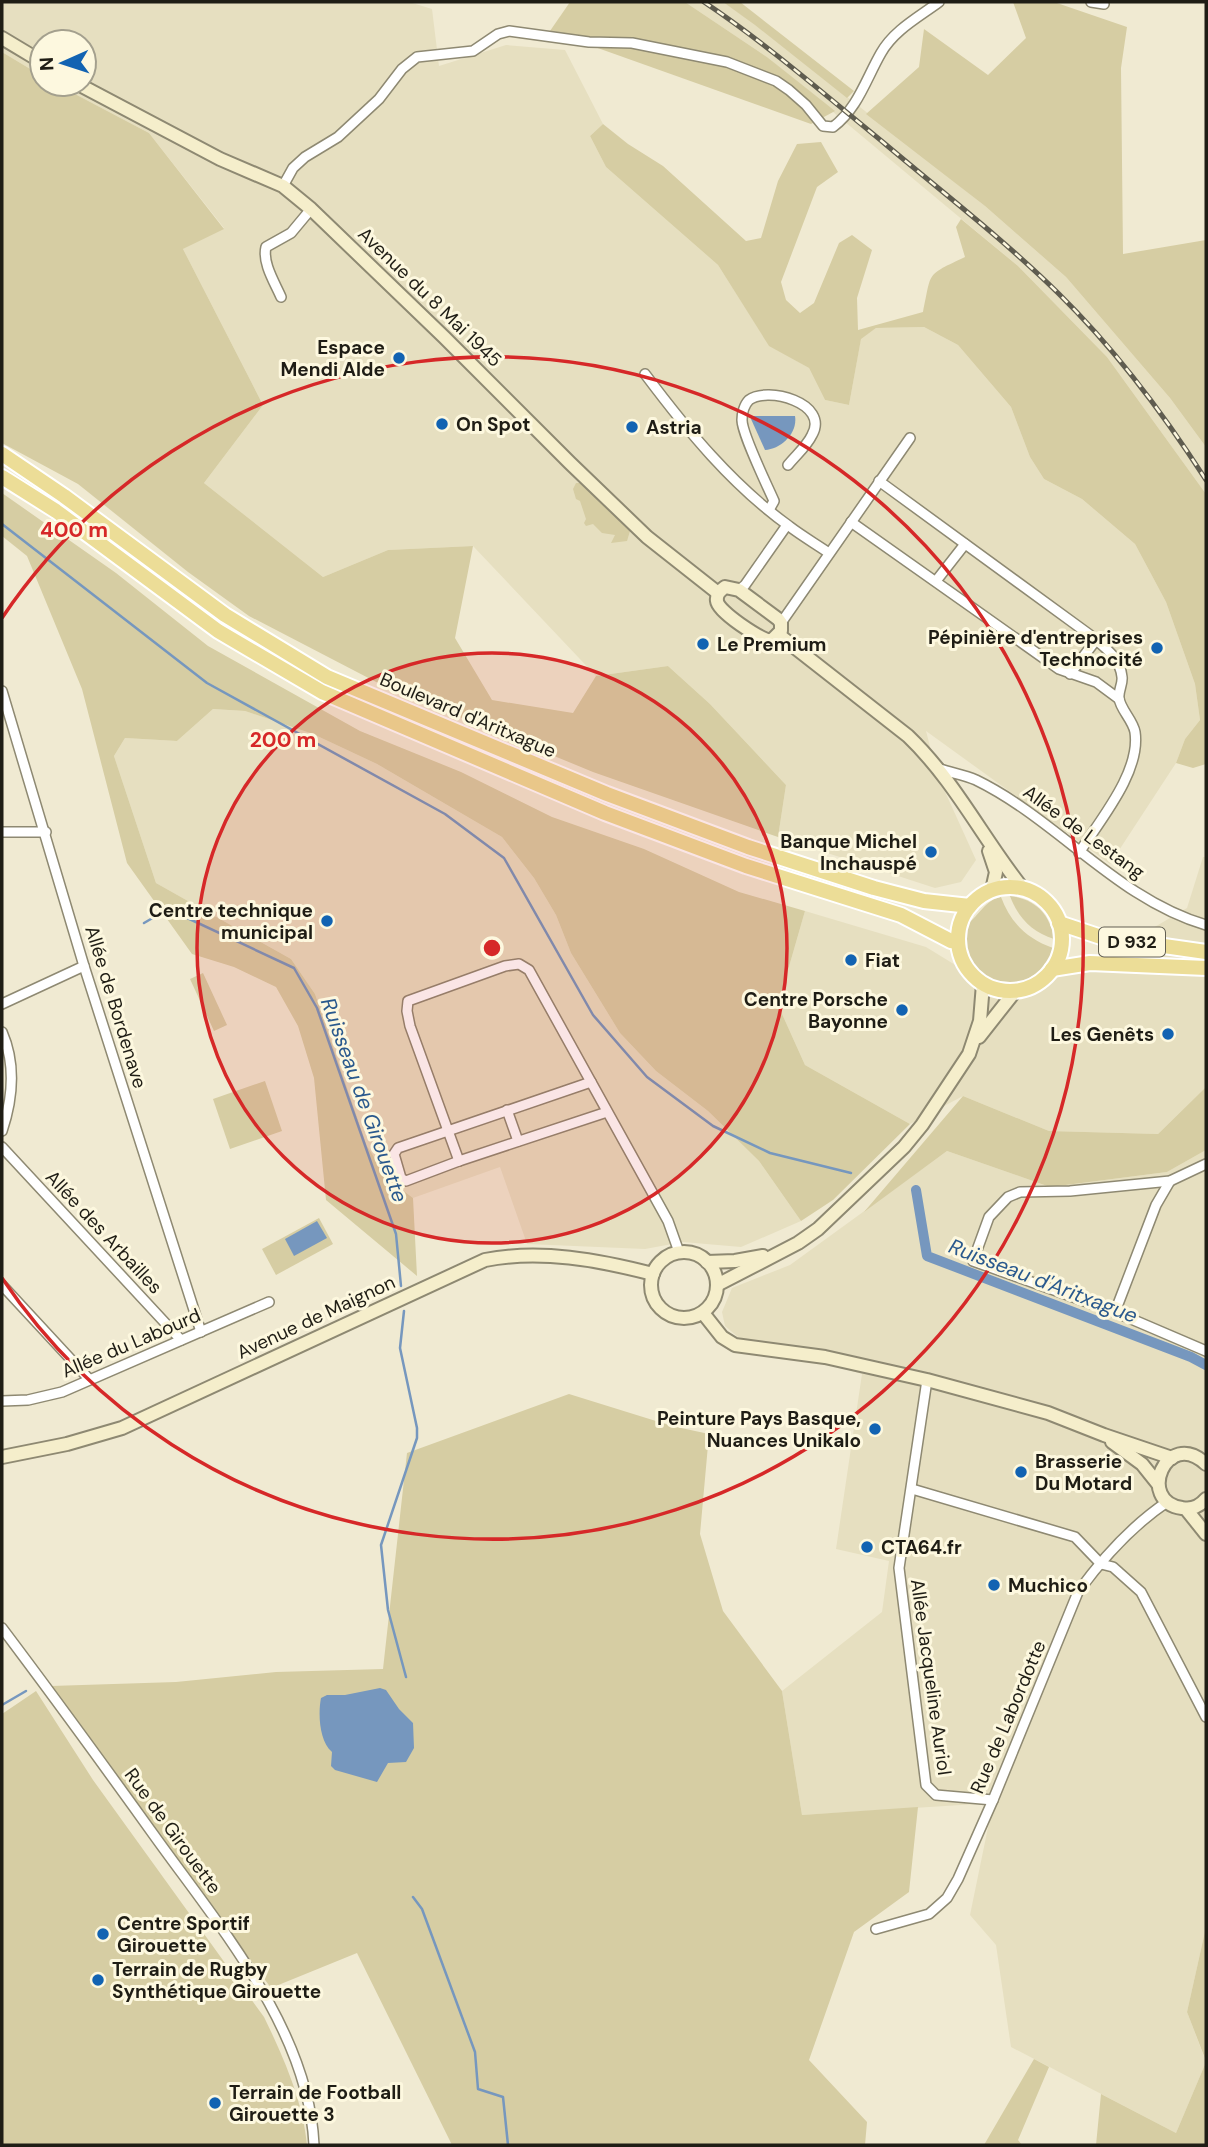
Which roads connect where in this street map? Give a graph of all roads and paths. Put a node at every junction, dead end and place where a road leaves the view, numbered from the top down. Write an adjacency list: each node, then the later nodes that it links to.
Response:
1 (939, 2): 7 (street)
2 (1091, 2): 3 (street)
3 (1104, 4)
4 (2, 38): 5 (street)
5 (28, 54)
6 (98, 95): 7 (street, Avenue du 8 Mai 1945)
7 (283, 186): 8 (street, Avenue du 8 Mai 1945)
8 (311, 209): 9 (street); 23 (street, Avenue du 8 Mai 1945)
9 (281, 297)
10 (645, 374): 16 (street)
11 (910, 438): 15 (street)
12 (2, 454): 36 (main road, Boulevard d'Aritxague)
13 (788, 465): 16 (street)
14 (2, 477): 39 (main road, Boulevard d'Aritxague)
15 (880, 481): 17 (street); 19 (street)
16 (769, 510): 18 (street)
17 (851, 522): 20 (street); 21 (street)
18 (788, 525): 20 (street); 22 (street)
19 (965, 544): 21 (street); 25 (street)
20 (829, 553): 24 (street)
21 (936, 581): 26 (street)
22 (739, 590): 23 (street); 24 (street)
23 (718, 593): 24 (street)
24 (780, 629): 29 (street)
25 (1096, 640): 26 (street); 28 (street)
26 (1070, 674): 28 (street)
27 (2, 691): 32 (street, Allée de Bordenave)
28 (1119, 699): 33 (street)
29 (940, 769): 30 (street); 33 (street, Allée de Lestang)
30 (967, 807): 34 (street); 35 (street)
31 (2, 832): 32 (street)
32 (46, 832): 41 (street, Allée de Bordenave)
33 (1079, 853): 38 (street, Allée de Lestang)
34 (1023, 889): 35 (main road); 37 (main road)
35 (992, 890): 36 (main road)
36 (970, 906): 39 (main road)
37 (1059, 923): 40 (main road, D 932); 43 (main road)
38 (1206, 925)
39 (958, 942): 44 (main road)
40 (1206, 952)
41 (84, 966): 46 (street); 68 (street, Allée de Bordenave)
42 (1206, 968): 43 (main road, D 932)
43 (1052, 969): 45 (main road)
44 (983, 984): 45 (main road); 48 (street)
45 (1016, 990): 48 (street)
46 (2, 1004)
47 (2, 1032): 52 (street)
48 (974, 1043): 60 (street)
49 (591, 1082): 50 (street); 51 (street); 53 (street)
50 (507, 1111): 53 (street); 54 (street)
51 (607, 1112): 54 (street); 59 (street)
52 (2, 1131)
53 (447, 1131): 56 (street); 56 (street)
54 (518, 1141): 56 (street)
55 (2, 1147): 69 (street, Allée des Arbailles)
56 (459, 1161)
57 (1206, 1164): 58 (street)
58 (1170, 1181): 67 (street); 67 (street)
59 (679, 1252): 61 (street); 62 (street)
60 (777, 1253): 61 (street); 64 (street)
61 (707, 1262): 64 (street)
62 (653, 1274): 66 (street); 75 (street, Avenue de Maignon)
63 (2, 1285): 71 (street)
64 (717, 1285): 66 (street)
65 (270, 1302): 68 (street, Allée du Labourd)
66 (704, 1312): 72 (street)
67 (1115, 1312): 70 (street)
68 (201, 1332): 69 (street, Allée du Labourd)
69 (181, 1340): 71 (street, Allée du Labourd)
70 (1205, 1347)
71 (89, 1379): 73 (street, Allée du Labourd)
72 (927, 1380): 74 (street); 79 (street, Allée Jacqueline Auriol)
73 (2, 1401)
74 (1104, 1435): 76 (street); 78 (street)
75 (2, 1457)
76 (1172, 1458): 77 (street); 78 (street)
77 (1204, 1459)
78 (1158, 1484): 81 (street)
79 (912, 1489): 84 (street); 87 (street, Allée Jacqueline Auriol)
80 (1206, 1499): 82 (street)
81 (1167, 1502): 82 (street); 84 (street, Rue de Labordotte)
82 (1186, 1509): 83 (street)
83 (1206, 1534)
84 (1101, 1564): 86 (street); 87 (street, Rue de Labordotte)
85 (2, 1628): 89 (street, Rue de Girouette)
86 (1206, 1717)
87 (993, 1800): 88 (street, Rue de Labordotte)
88 (876, 1929)
89 (314, 2132): 90 (street); 91 (street, Rue de Girouette)
90 (314, 2145)
91 (323, 2145)

